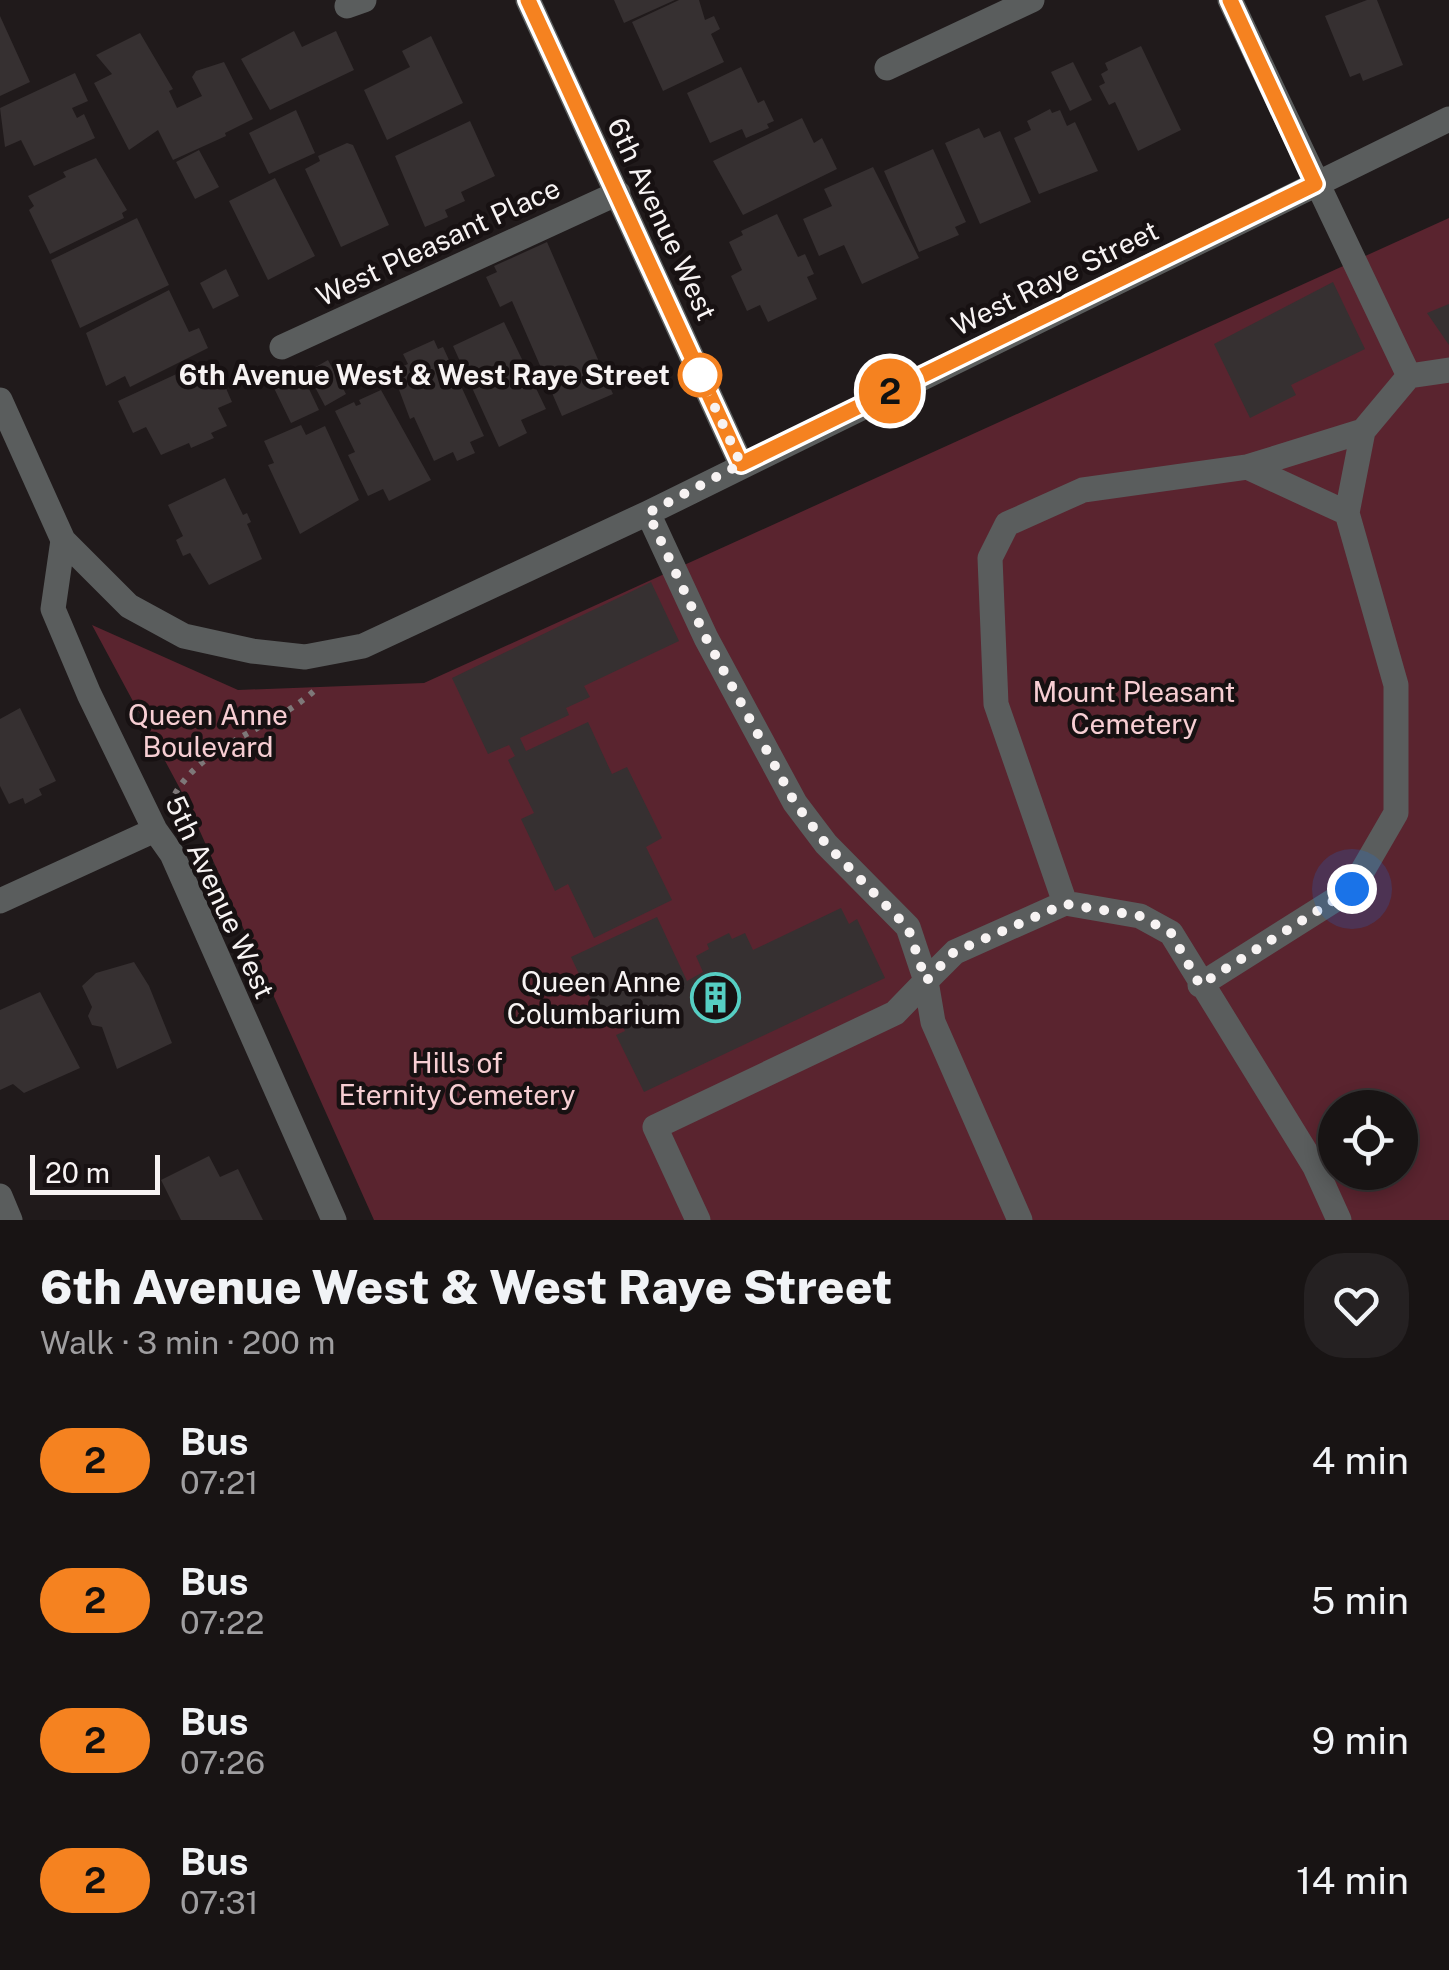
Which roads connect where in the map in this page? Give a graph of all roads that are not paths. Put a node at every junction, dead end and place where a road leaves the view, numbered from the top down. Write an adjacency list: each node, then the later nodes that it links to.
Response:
1 (528, 0): 7 (street, 6th Avenue West)
2 (1032, 0): 4 (street)
3 (1230, 0): 6 (street)
4 (887, 68)
5 (1449, 119): 6 (street, West Raye Street)
6 (1315, 184): 10 (street); 13 (street, West Raye Street)
7 (618, 192): 8 (street, West Pleasant Place); 13 (street, 6th Avenue West)
8 (282, 347)
9 (1449, 370): 10 (street)
10 (1409, 376): 12 (street)
11 (0, 400): 17 (street)
12 (1363, 431): 14 (street); 16 (street)
13 (741, 464): 15 (street, West Raye Street)
14 (1247, 466): 16 (street); 20 (street)
15 (648, 513): 17 (street, West Raye Street); 21 (street)
16 (1347, 513): 22 (street)
17 (63, 540): 18 (street, 5th Avenue West)
18 (155, 830): 19 (street); 25 (street, 5th Avenue West)
19 (0, 901)
20 (1065, 904): 21 (street); 22 (street)
21 (926, 981): 26 (street); 27 (street)
22 (1200, 985): 28 (street)
23 (0, 1196): 24 (street)
24 (10, 1220)
25 (334, 1220)
26 (698, 1220)
27 (1020, 1220)
28 (1339, 1220)

